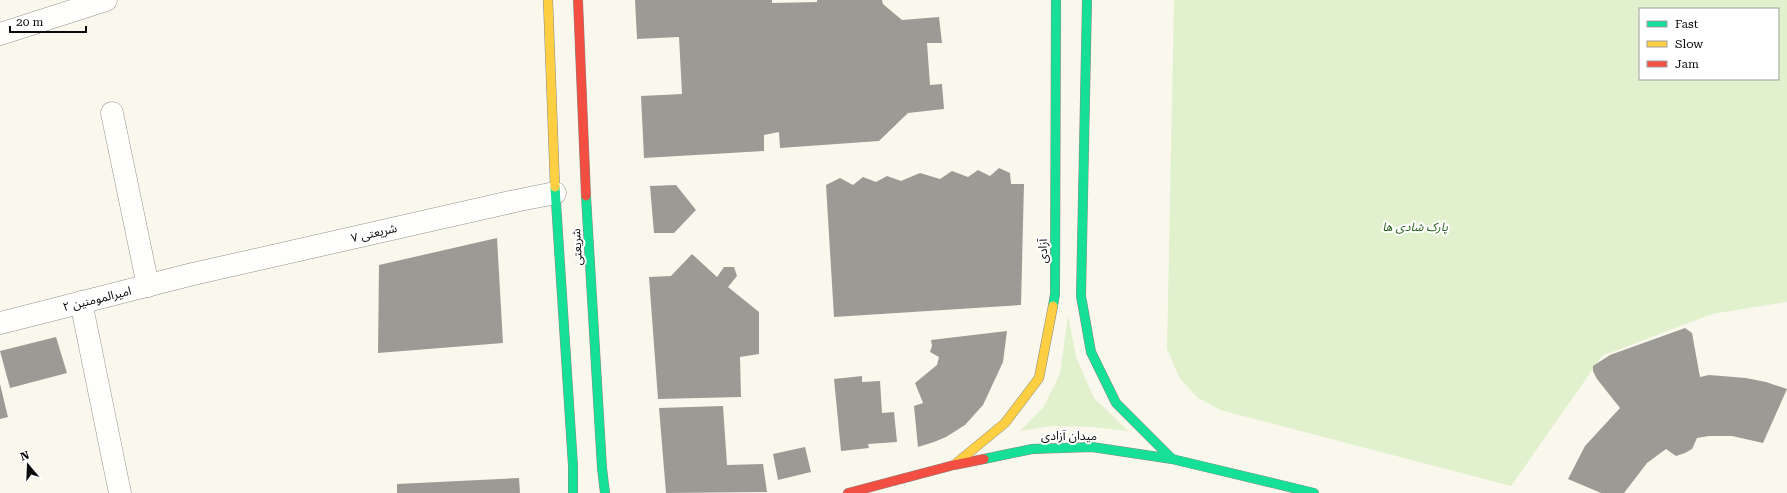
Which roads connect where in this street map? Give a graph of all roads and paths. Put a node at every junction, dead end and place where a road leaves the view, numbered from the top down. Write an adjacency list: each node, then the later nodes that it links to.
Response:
1 (106, 0): 6 (street)
2 (548, 0): 8 (main road)
3 (578, 0): 17 (main road, شریعتی)
4 (1056, 0): 14 (main road, آزادی)
5 (1087, 0): 13 (main road)
6 (0, 34)
7 (112, 113): 10 (street)
8 (559, 193): 9 (street, شریعتی ۷); 16 (main road)
9 (193, 274): 10 (street, امیرالمومنین ۲)
10 (148, 286): 11 (street, امیرالمومنین ۲)
11 (81, 302): 12 (street, امیرالمومنین ۲); 15 (street)
12 (0, 323)
13 (1172, 458): 14 (main road, میدان آزادی); 19 (main road, میدان آزادی)
14 (954, 465): 18 (main road, میدان آزادی)
15 (120, 493)
16 (573, 493)
17 (605, 493)
18 (848, 493)
19 (1314, 493)

